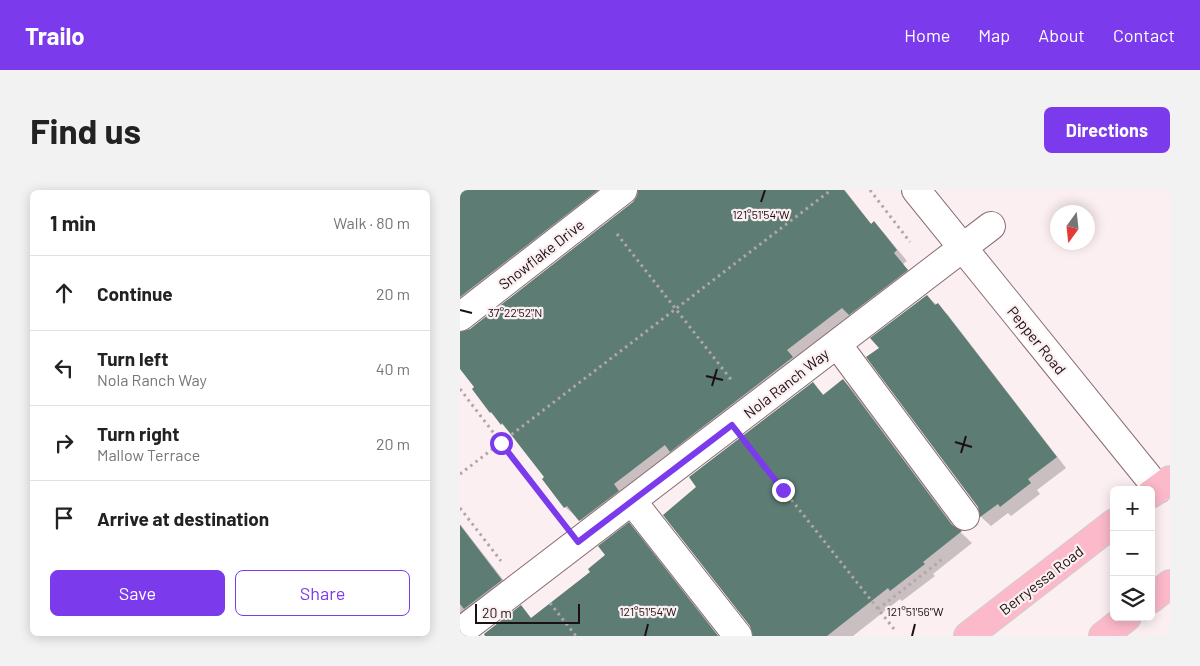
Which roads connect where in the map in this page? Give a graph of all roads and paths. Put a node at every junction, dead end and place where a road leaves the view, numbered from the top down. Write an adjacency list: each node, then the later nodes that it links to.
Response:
1 (623, 190): 10 (street, Snowflake Drive)
2 (831, 190): 9 (path)
3 (870, 190): 7 (path)
4 (916, 190): 8 (street, Pepper Road)
5 (992, 226): 8 (street, Nola Ranch Way)
6 (616, 233): 9 (path)
7 (910, 242)
8 (962, 247): 11 (street, Nola Ranch Way); 17 (street, Pepper Road)
9 (676, 309): 13 (path); 15 (path)
10 (460, 317)
11 (837, 344): 13 (street, Nola Ranch Way); 20 (street)
12 (460, 389): 15 (path)
13 (753, 408): 14 (street, Nola Ranch Way)
14 (732, 425): 18 (street, Nola Ranch Way); 28 (path)
15 (501, 443): 16 (path); 22 (path)
16 (460, 474)
17 (1160, 488)
18 (632, 501): 22 (street, Nola Ranch Way); 33 (street)
19 (460, 508): 24 (path)
20 (964, 516)
21 (1110, 526): 34 (main road, Berryessa Road)
22 (578, 542): 31 (street, Nola Ranch Way)
23 (944, 558): 28 (path)
24 (503, 564)
25 (1170, 584): 26 (main road)
26 (1155, 595)
27 (546, 597): 32 (path)
28 (878, 609): 30 (path)
29 (1122, 621): 35 (main road)
30 (894, 629)
31 (460, 632)
32 (576, 636)
33 (738, 636)
34 (968, 636)
35 (1103, 636)

